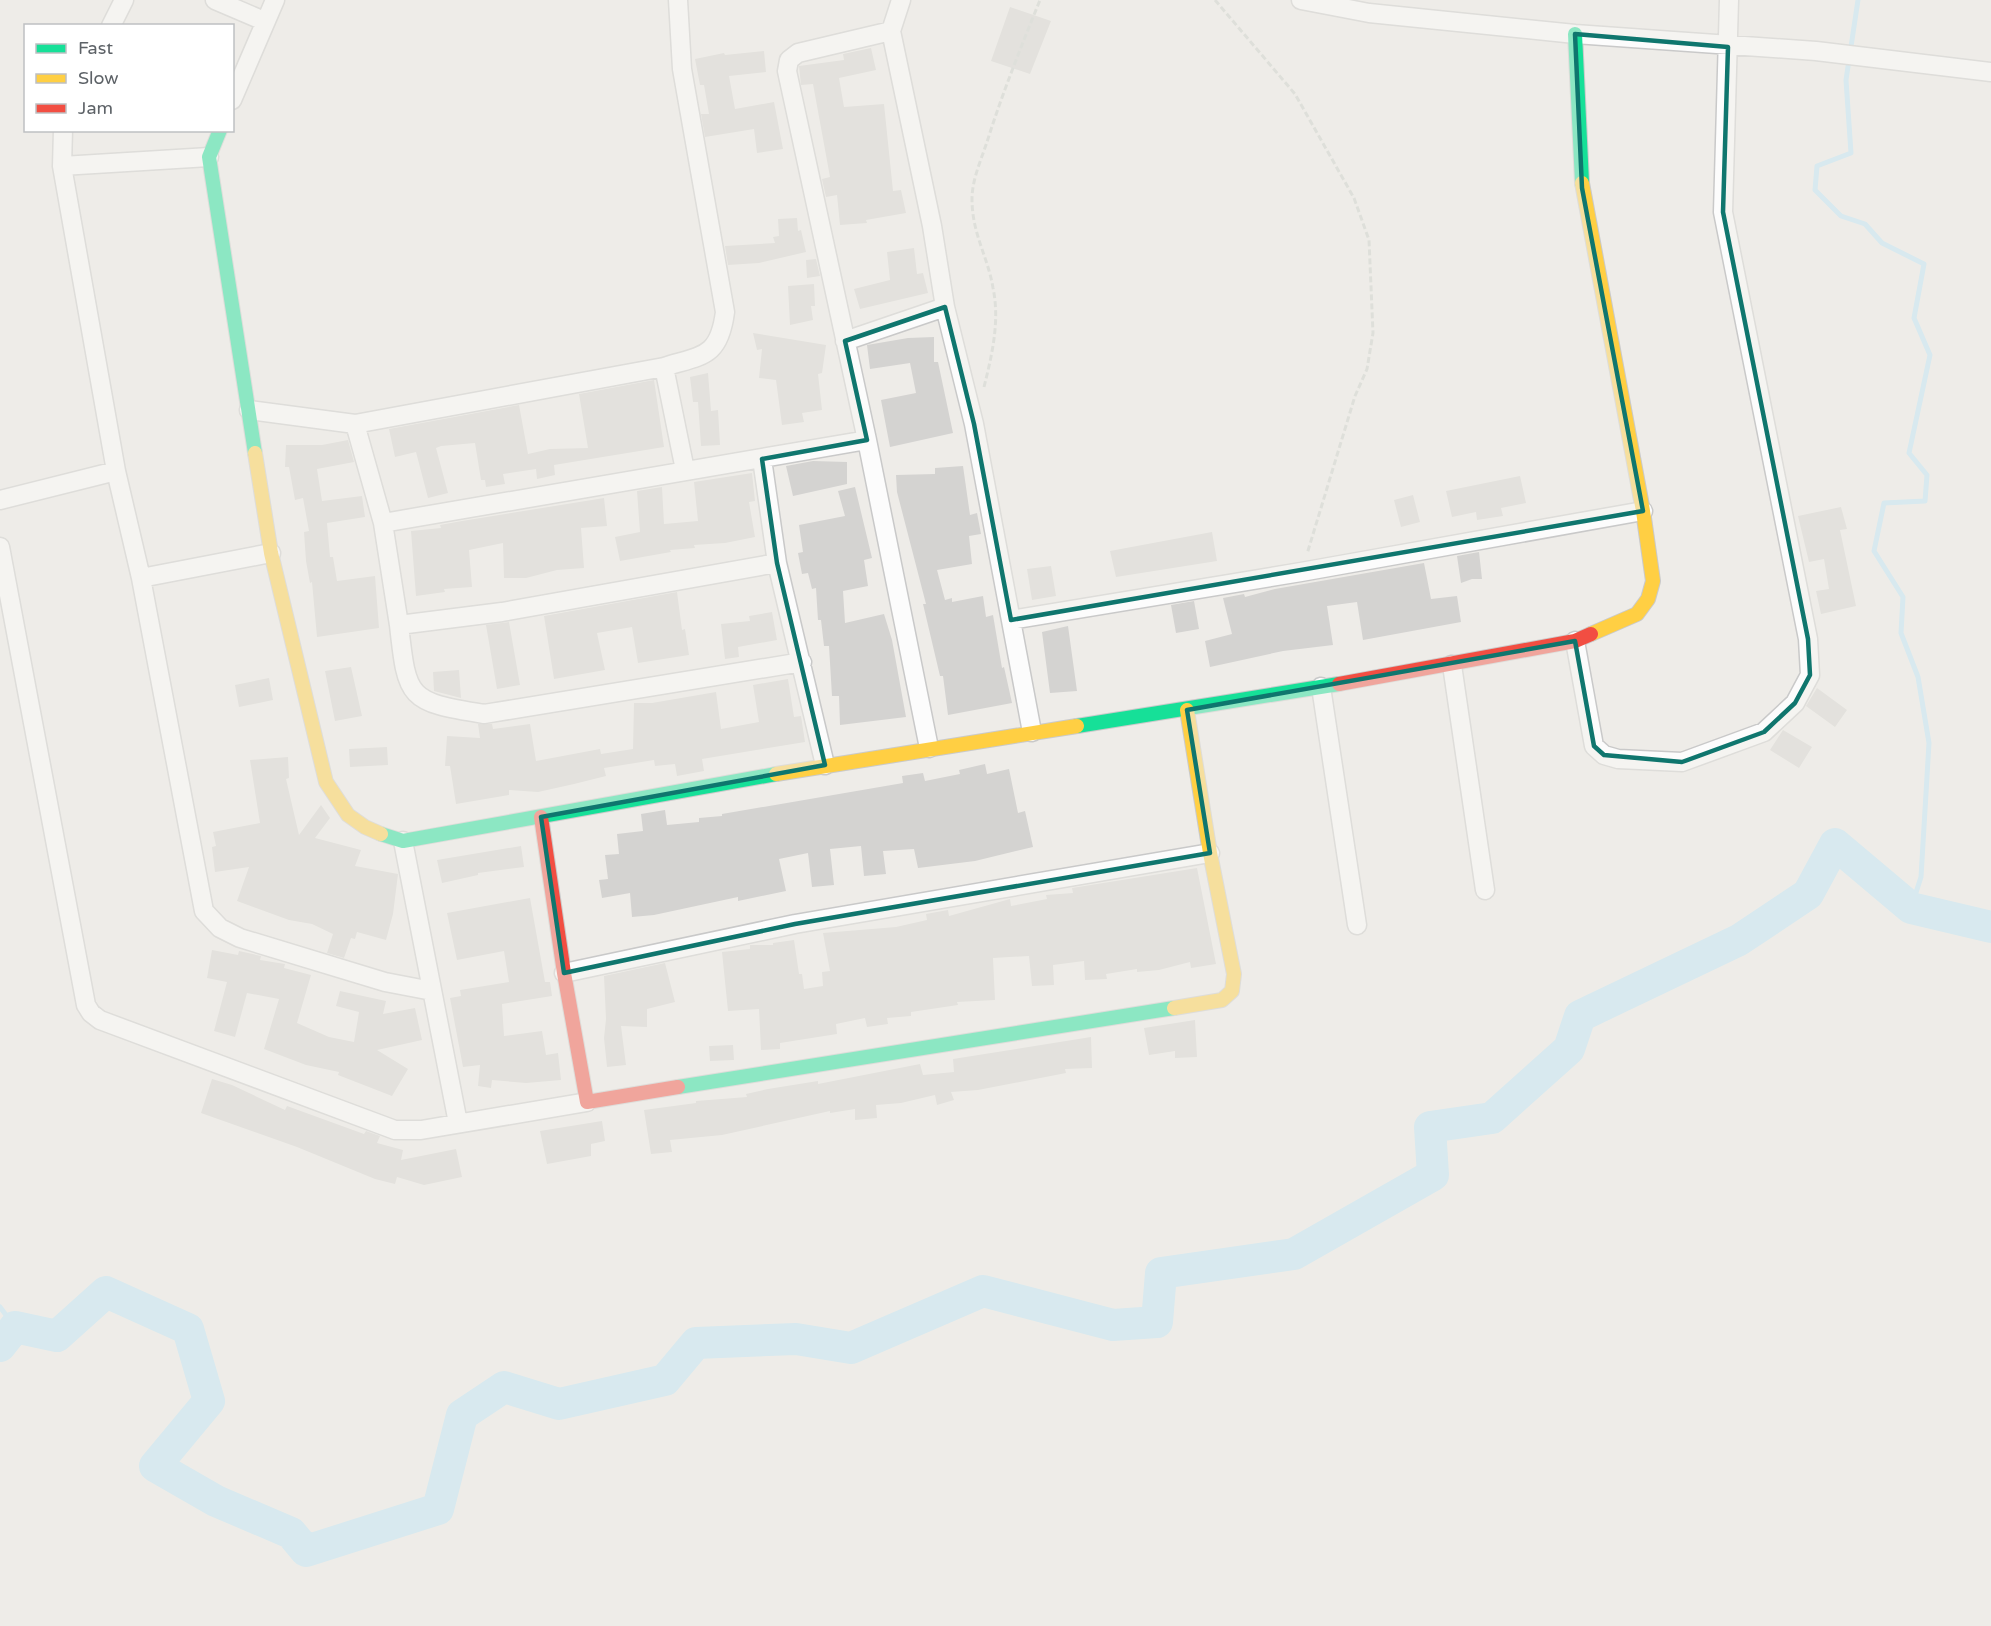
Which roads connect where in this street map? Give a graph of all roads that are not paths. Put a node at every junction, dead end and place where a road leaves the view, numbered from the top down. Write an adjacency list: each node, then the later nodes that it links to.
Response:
1 (124, 0): 9 (street)
2 (215, 0): 8 (street)
3 (275, 0): 8 (street)
4 (678, 0): 21 (street)
5 (901, 0): 10 (street)
6 (1301, 0): 11 (street)
7 (1729, 0): 12 (street)
8 (264, 21): 14 (street)
9 (112, 24)
10 (891, 31): 19 (street); 20 (street)
11 (1575, 34): 12 (street); 29 (street)
12 (1728, 47): 13 (street); 37 (street)
13 (1991, 72)
14 (234, 95)
15 (63, 132): 18 (street)
16 (219, 132): 17 (street)
17 (209, 158): 18 (street); 22 (street)
18 (62, 166): 27 (street)
19 (945, 307): 20 (street); 35 (street)
20 (845, 341): 24 (street)
21 (663, 367): 23 (street); 26 (street)
22 (249, 411): 23 (street); 32 (street)
23 (355, 424): 30 (street)
24 (867, 441): 25 (street); 43 (street)
25 (762, 459): 26 (street); 33 (street)
26 (685, 470): 30 (street)
27 (116, 471): 28 (street); 34 (street)
28 (0, 500)
29 (1643, 511): 35 (street); 37 (street)
30 (382, 523): 36 (street)
31 (0, 547): 53 (street)
32 (271, 554): 34 (street); 46 (street)
33 (777, 562): 36 (street); 38 (street)
34 (141, 578): 51 (street)
35 (1011, 620): 42 (street)
36 (399, 625): 38 (street)
37 (1575, 641): 39 (street)
38 (802, 662): 44 (street)
39 (1452, 665): 40 (street); 48 (street)
40 (1321, 687): 41 (street); 49 (street)
41 (1187, 710): 42 (street); 47 (street)
42 (1032, 732): 43 (street)
43 (929, 748): 44 (street)
44 (825, 765): 45 (street)
45 (542, 817): 46 (street); 50 (street)
46 (403, 841): 51 (street)
47 (1210, 853): 50 (street); 52 (street)
48 (1485, 890)
49 (1358, 925)
50 (564, 973): 52 (street)
51 (432, 991): 53 (street)
52 (587, 1102): 53 (street)
53 (458, 1123)

